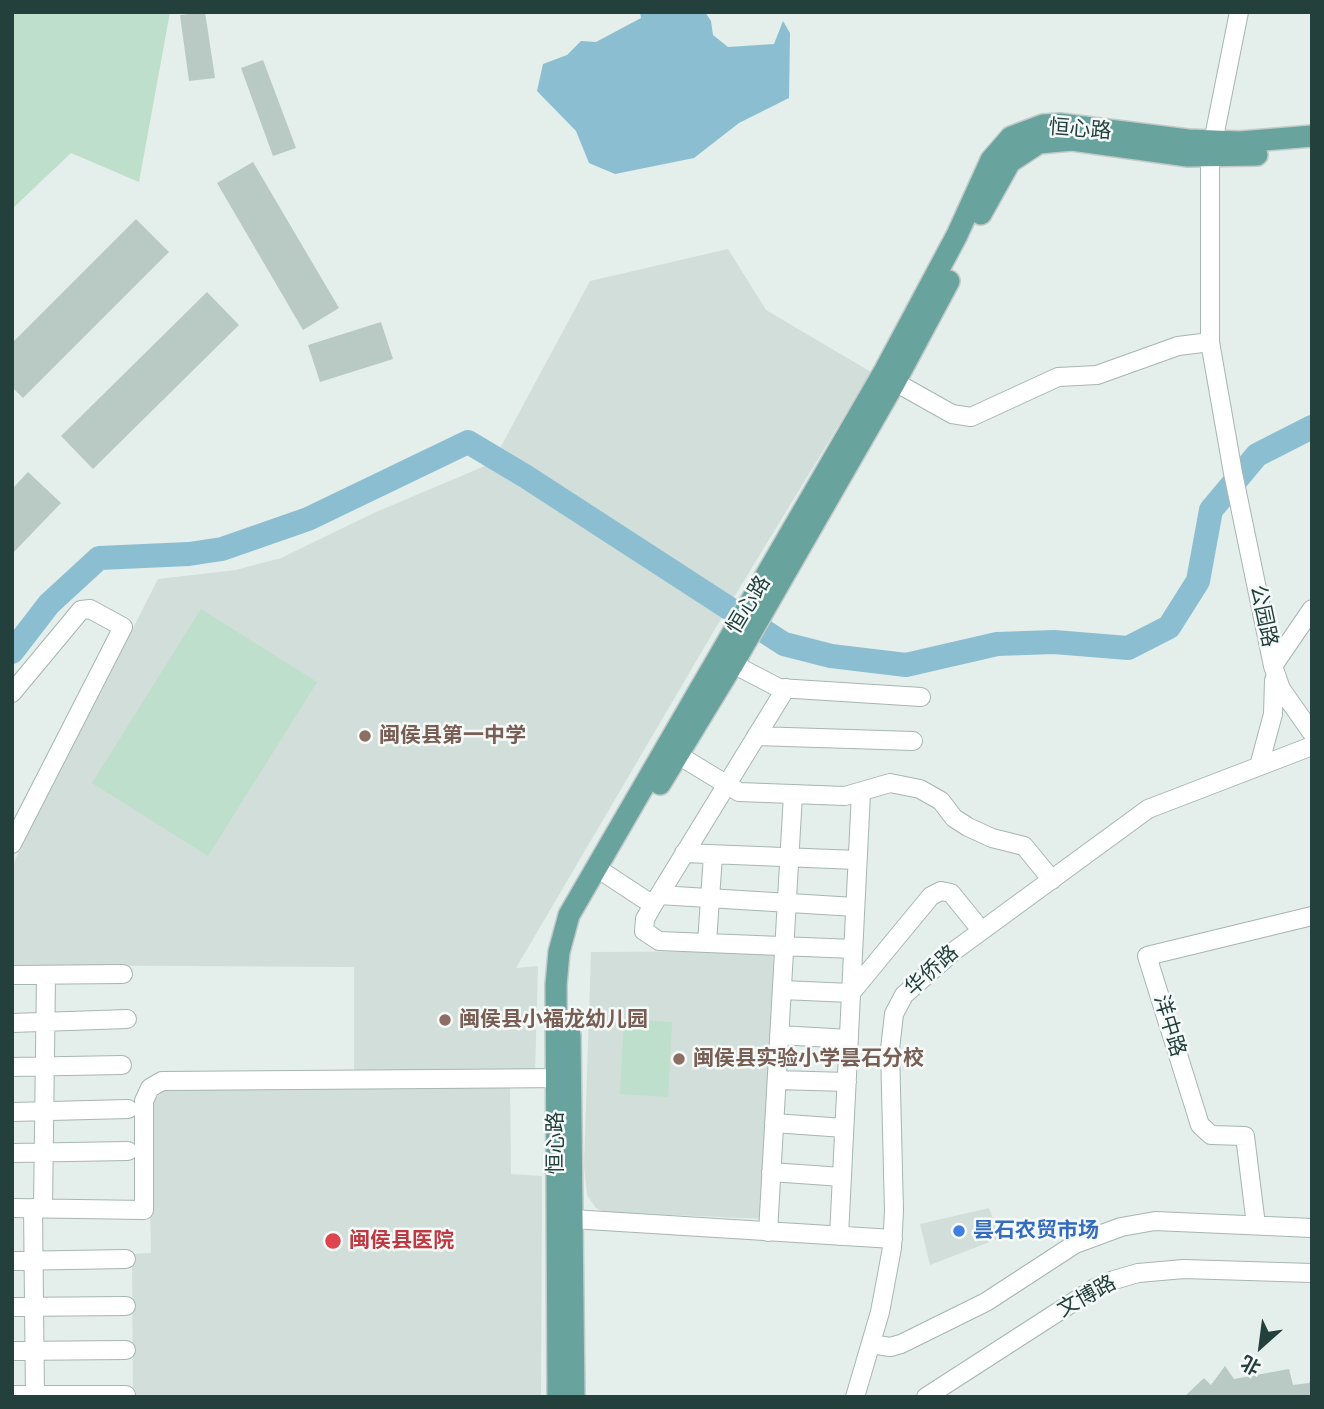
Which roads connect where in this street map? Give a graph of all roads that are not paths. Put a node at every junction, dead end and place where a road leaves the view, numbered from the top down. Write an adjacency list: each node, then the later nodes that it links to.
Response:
1 (1239, 12): 3 (street, 公园路)
2 (1312, 136): 3 (main road, 恒心路)
3 (1211, 149): 4 (main road, 恒心路); 5 (street, 公园路); 6 (main road, 恒心路); 7 (main road, 恒心路)
4 (1312, 150)
5 (1210, 342): 6 (street); 11 (street, 公园路)
6 (895, 382): 7 (main road, 恒心路)
7 (756, 609): 9 (main road, 恒心路)
8 (1312, 609): 11 (street)
9 (741, 635): 10 (main road, 恒心路); 53 (main road, 恒心路)
10 (733, 664): 12 (street); 19 (main road, 恒心路)
11 (1273, 666): 15 (street, 公园路); 20 (street)
12 (786, 688): 14 (street); 16 (street)
13 (12, 693): 24 (street)
14 (921, 697)
15 (1312, 733)
16 (756, 736): 17 (street); 21 (street)
17 (914, 741)
18 (1312, 746): 20 (street, 华侨路)
19 (677, 755): 21 (street); 29 (main road, 恒心路)
20 (1259, 766): 30 (street, 华侨路)
21 (726, 784): 23 (street); 25 (street)
22 (861, 793): 23 (street); 28 (street); 30 (street)
23 (793, 794): 27 (street)
24 (12, 844)
25 (684, 853): 26 (street); 32 (street)
26 (713, 855): 27 (street); 31 (street)
27 (789, 857): 28 (street); 33 (street)
28 (857, 860): 34 (street)
29 (606, 874): 32 (street); 53 (main road, 恒心路)
30 (1052, 880): 36 (street, 华侨路)
31 (710, 898): 32 (street); 33 (street); 37 (street)
32 (656, 900): 37 (street)
33 (787, 903): 34 (street); 38 (street)
34 (855, 907): 39 (street)
35 (1312, 916): 69 (street, 洋中路)
36 (981, 930): 44 (street); 73 (street, 华侨路)
37 (707, 943): 38 (street)
38 (784, 946): 39 (street); 43 (street)
39 (853, 949): 44 (street)
40 (123, 974): 42 (street)
41 (12, 975): 42 (street)
42 (46, 975): 46 (street)
43 (782, 990): 44 (street); 48 (street)
44 (851, 993): 49 (street)
45 (127, 1019): 46 (street)
46 (46, 1022): 47 (street); 52 (street)
47 (12, 1023)
48 (779, 1035): 49 (street); 54 (street)
49 (849, 1039): 55 (street)
50 (122, 1065): 52 (street)
51 (12, 1067): 52 (street)
52 (45, 1067): 57 (street)
53 (564, 1078): 67 (street); 68 (main road, 恒心路); 88 (main road, 恒心路)
54 (776, 1080): 55 (street); 59 (street)
55 (847, 1082): 60 (street)
56 (128, 1109): 57 (street)
57 (44, 1111): 58 (street); 61 (street)
58 (12, 1112)
59 (774, 1124): 60 (street); 64 (street)
60 (845, 1128): 65 (street)
61 (43, 1152): 62 (street); 63 (street); 67 (street)
62 (128, 1152)
63 (12, 1153)
64 (771, 1172): 65 (street); 71 (street)
65 (842, 1177): 72 (street)
66 (12, 1208): 67 (street)
67 (38, 1208): 76 (street)
68 (572, 1219): 71 (street); 89 (main road, 恒心路)
69 (1256, 1225): 70 (street); 81 (street)
70 (1312, 1227)
71 (768, 1232): 72 (street)
72 (839, 1236): 73 (street)
73 (893, 1239): 81 (street, 华侨路)
74 (126, 1259): 76 (street)
75 (12, 1261): 76 (street)
76 (34, 1261): 80 (street)
77 (1312, 1273): 91 (street, 文博路)
78 (126, 1306): 80 (street)
79 (12, 1307): 80 (street)
80 (34, 1307): 84 (street)
81 (871, 1344): 90 (street, 华侨路)
82 (126, 1350): 84 (street)
83 (12, 1351): 84 (street)
84 (35, 1351): 87 (street)
85 (12, 1395): 87 (street)
86 (126, 1395): 87 (street)
87 (35, 1396)
88 (558, 1397)
89 (574, 1397)
90 (855, 1397)
91 (926, 1397)

